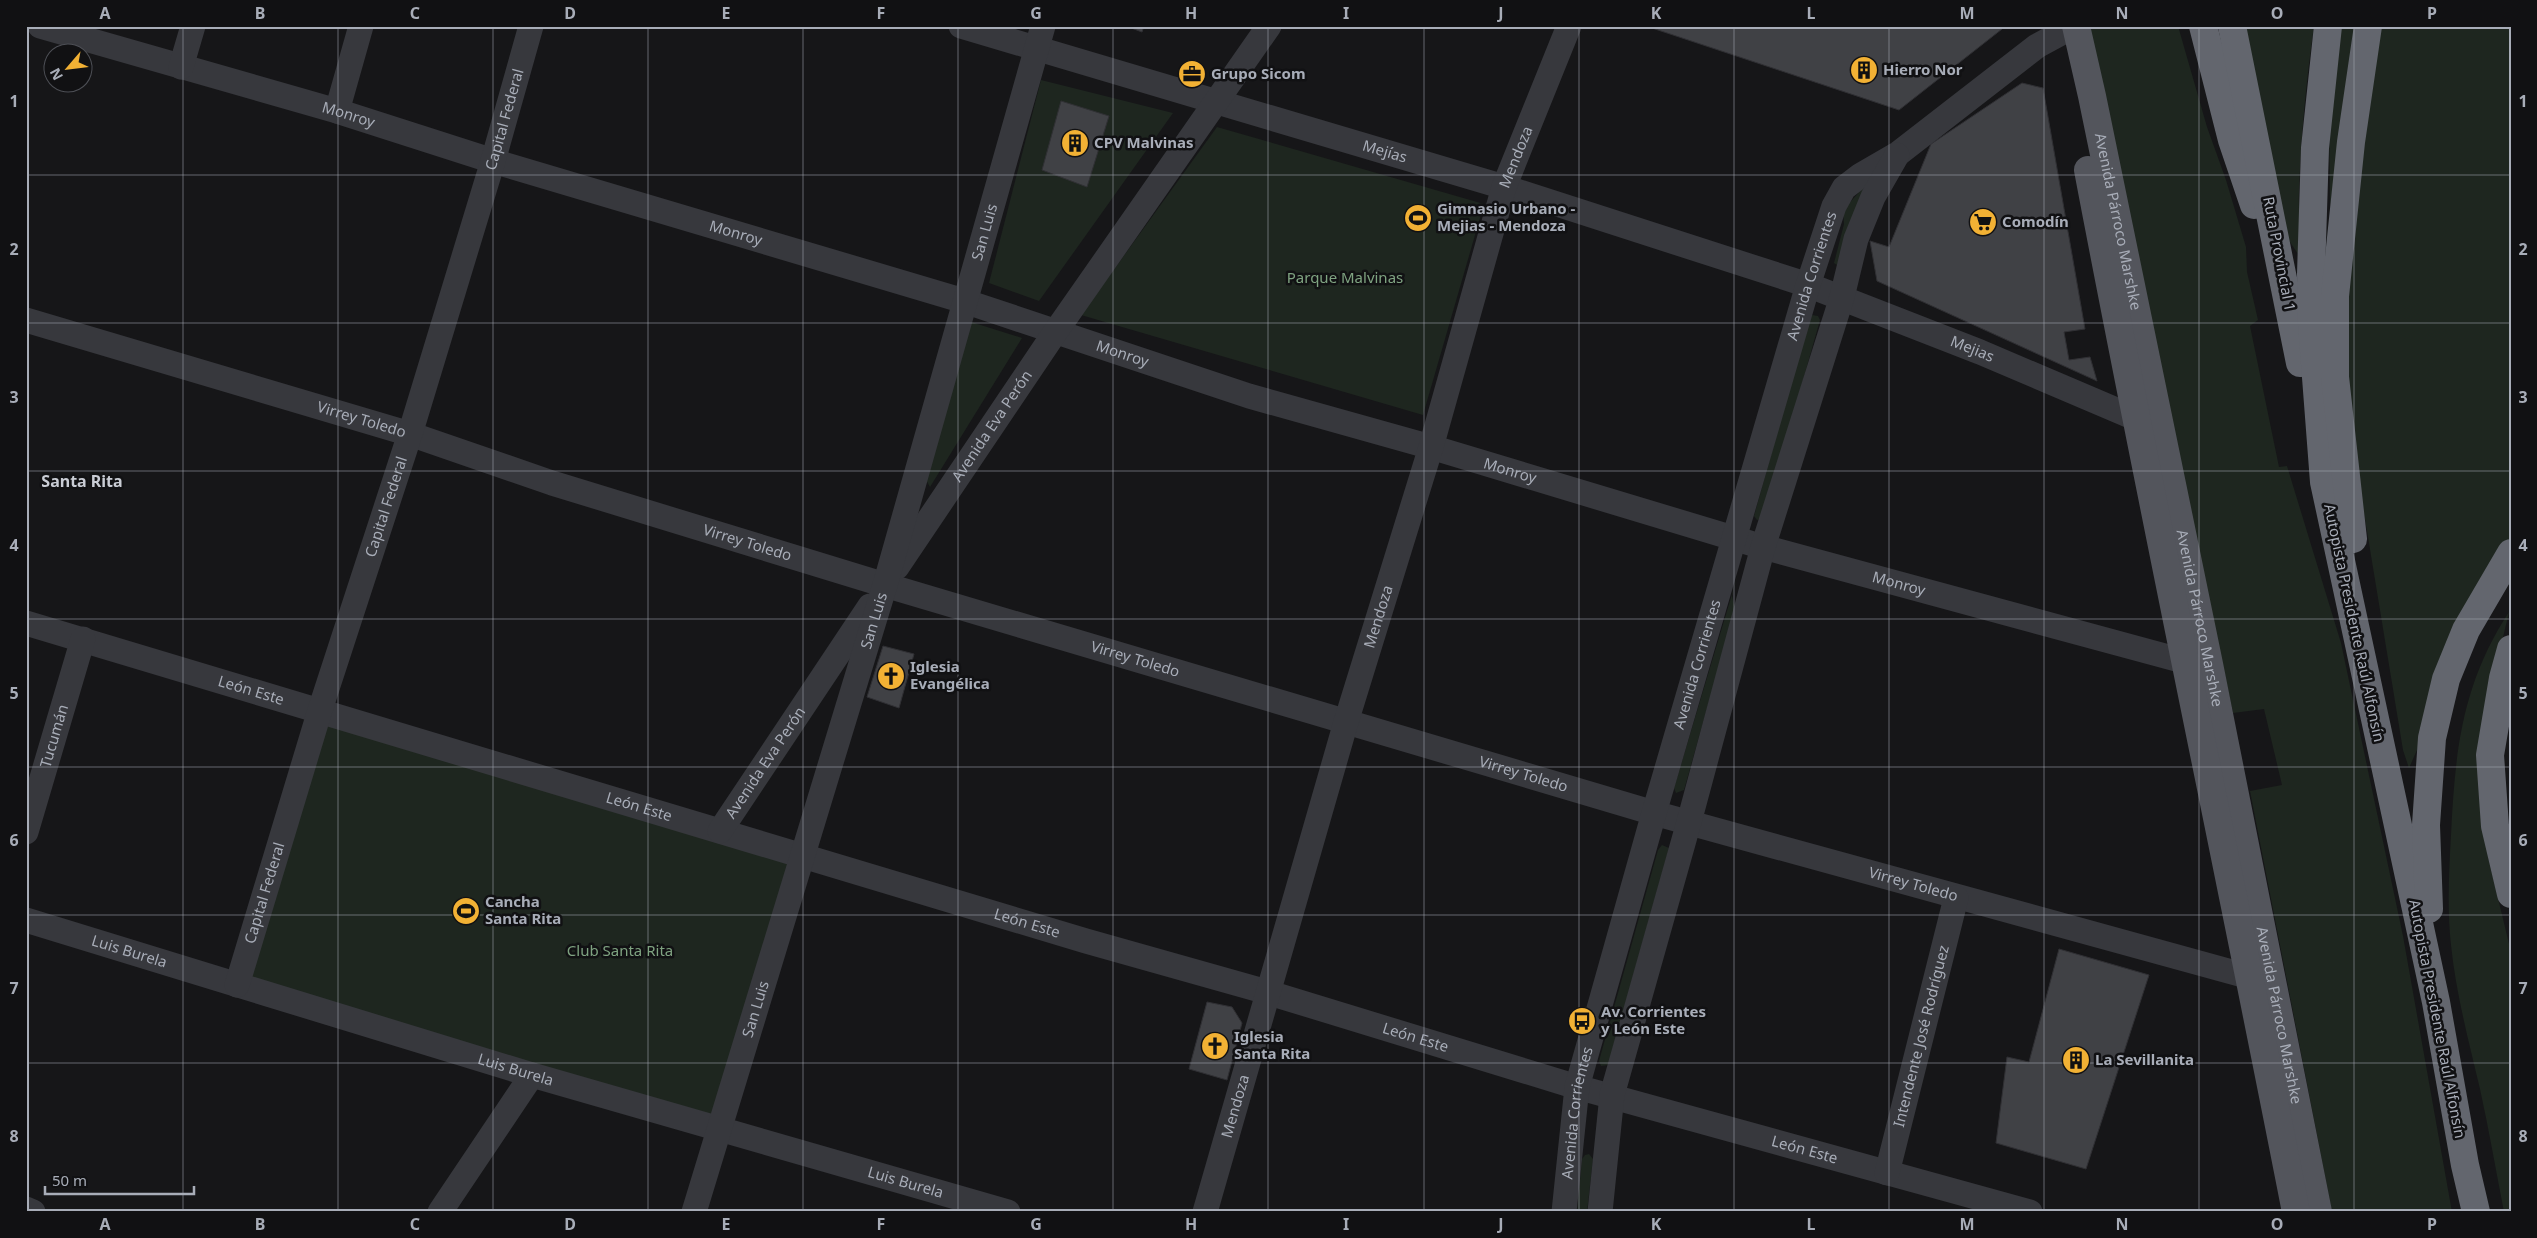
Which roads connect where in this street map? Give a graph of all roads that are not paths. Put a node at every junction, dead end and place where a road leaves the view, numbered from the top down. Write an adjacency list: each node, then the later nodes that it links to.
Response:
1 (40, 26): 14 (street, Monroy)
2 (193, 26): 14 (street)
3 (361, 26): 16 (street)
4 (531, 26): 18 (street, Capital Federal)
5 (961, 26): 13 (street, Mejías)
6 (1269, 26): 15 (street, Avenida Eva Perón)
7 (1569, 26): 19 (street, Mendoza)
8 (2203, 26): 20 (highway)
9 (2232, 26): 20 (highway, Ruta Provincial 1)
10 (2328, 26): 29 (highway, Autopista Presidente Raúl Alfonsín)
11 (2368, 26): 40 (highway)
12 (2060, 31): 17 (street, Avenida Corrientes); 26 (main road, Avenida Párroco Marshke); 37 (main road, Avenida Párroco Marshke)
13 (1039, 38): 15 (street, Mejías); 23 (street, San Luis)
14 (180, 67): 16 (street, Monroy)
15 (1218, 102): 19 (street, Mejías); 25 (street, Avenida Eva Perón)
16 (337, 111): 18 (street, Monroy)
17 (1899, 153): 21 (street, Avenida Corrientes); 22 (street, Avenida Corrientes)
18 (493, 162): 23 (street, Monroy); 27 (street, Capital Federal)
19 (1504, 186): 21 (street, Mejías); 28 (street, Mendoza)
20 (2280, 259): 29 (highway, Ruta Provincial 1)
21 (1808, 284): 22 (street, Mejias); 30 (street, Avenida Corrientes)
22 (1842, 297): 26 (street, Mejias); 31 (street, Avenida Corrientes)
23 (964, 301): 25 (street, Monroy); 33 (street, San Luis)
24 (26, 320): 27 (street, Virrey Toledo)
25 (1056, 332): 28 (street, Monroy); 33 (street, Avenida Eva Perón)
26 (2135, 418): 37 (main road, Avenida Párroco Marshke)
27 (410, 434): 33 (street, Virrey Toledo); 38 (street, Capital Federal)
28 (1431, 447): 30 (street, Monroy); 39 (street, Mendoza)
29 (2324, 482): 40 (highway, Autopista Presidente Raúl Alfonsín)
30 (1734, 538): 31 (street, Monroy); 41 (street, Avenida Corrientes)
31 (1763, 547): 37 (street, Monroy); 42 (street, Avenida Corrientes)
32 (2511, 553): 52 (highway)
33 (885, 585): 39 (street, Virrey Toledo); 43 (street, Avenida Eva Perón); 45 (street, San Luis)
34 (26, 623): 35 (street, León Este)
35 (83, 639): 38 (street, León Este); 44 (street, Tucumán)
36 (2511, 649): 46 (highway)
37 (2198, 663): 49 (main road, Avenida Párroco Marshke); 70 (main road, Avenida Párroco Marshke)
38 (320, 710): 43 (street, León Este); 50 (street, Capital Federal)
39 (1346, 722): 41 (street, Virrey Toledo); 51 (street, Mendoza)
40 (2380, 742): 52 (highway, Autopista Presidente Raúl Alfonsín)
41 (1654, 813): 42 (street, Virrey Toledo); 54 (street, Avenida Corrientes)
42 (1689, 822): 47 (street, Virrey Toledo); 55 (street, Avenida Corrientes)
43 (720, 830): 45 (street, León Este)
44 (26, 832)
45 (803, 855): 51 (street, León Este); 56 (street, San Luis)
46 (2511, 894)
47 (1956, 898): 49 (street, Virrey Toledo); 58 (street, Intendente José Rodríguez)
48 (26, 920): 50 (street, Luis Burela)
49 (2250, 977): 69 (main road, Avenida Párroco Marshke)
50 (237, 985): 53 (street, Luis Burela)
51 (1268, 993): 54 (street, León Este); 65 (street, Mendoza)
52 (2436, 1002): 57 (highway, Autopista Presidente Raúl Alfonsín)
53 (532, 1076): 56 (street, Luis Burela); 62 (street)
54 (1577, 1087): 55 (street, León Este); 66 (street, Avenida Corrientes)
55 (1612, 1095): 58 (street, León Este); 67 (street, Avenida Corrientes)
56 (719, 1129): 63 (street, San Luis); 64 (street, Luis Burela)
57 (2464, 1165): 71 (highway); 72 (highway, Autopista Presidente Raúl Alfonsín)
58 (1887, 1173): 59 (street, León Este)
59 (1979, 1205): 68 (street, León Este)
60 (26, 1210): 61 (street)
61 (33, 1212)
62 (440, 1212)
63 (694, 1212)
64 (1008, 1212)
65 (1205, 1212)
66 (1564, 1212)
67 (1600, 1212)
68 (2030, 1212)
69 (2296, 1212)
70 (2318, 1212)
71 (2468, 1212)
72 (2476, 1212)

